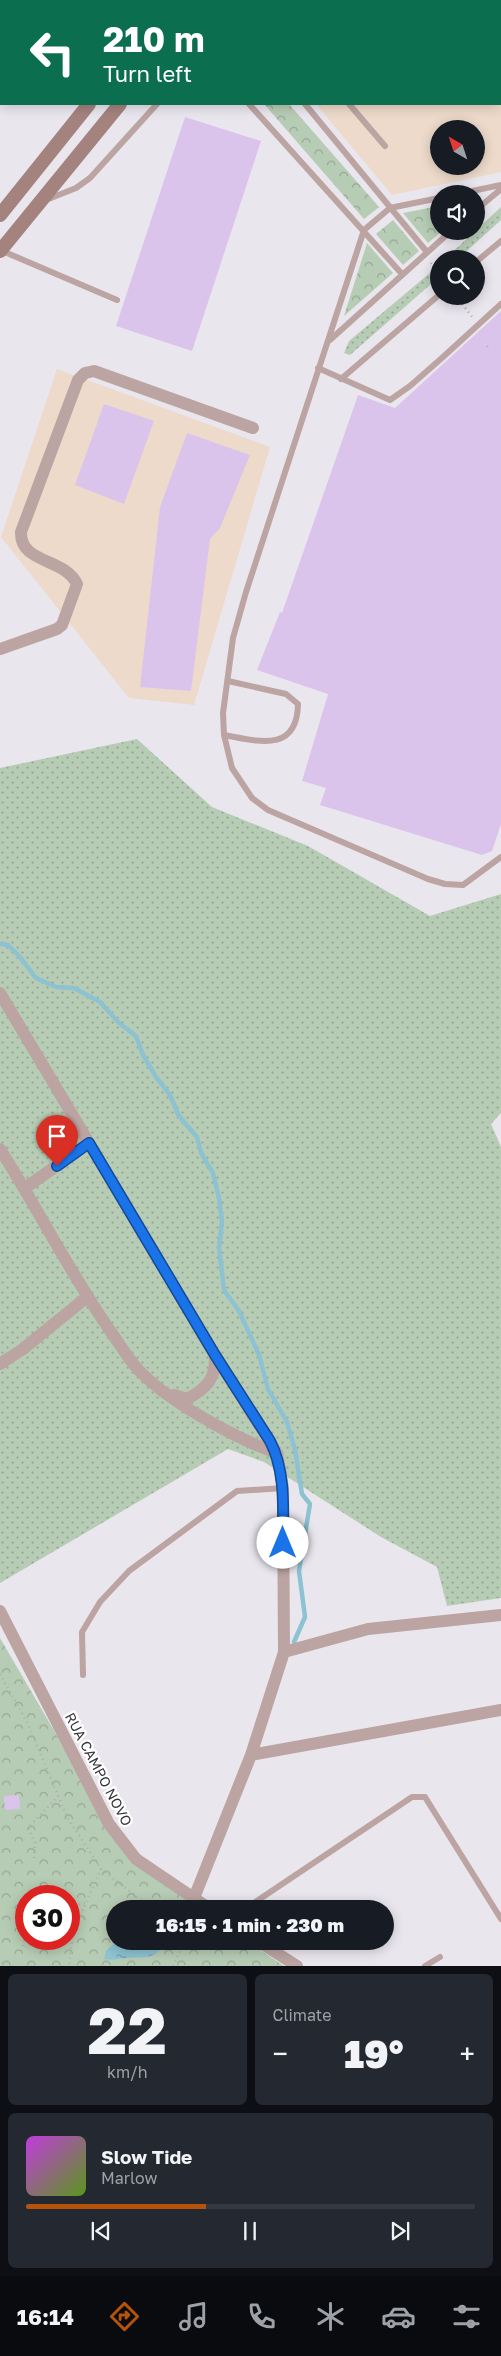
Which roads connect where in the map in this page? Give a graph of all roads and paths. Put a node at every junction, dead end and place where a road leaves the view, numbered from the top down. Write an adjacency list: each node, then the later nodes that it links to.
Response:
1 (88, 105): 15 (main road)
2 (119, 105): 12 (main road)
3 (156, 105): 12 (lane)
4 (250, 105): 16 (lane)
5 (306, 105): 14 (lane)
6 (350, 105): 7 (lane)
7 (385, 146)
8 (501, 185): 9 (lane)
9 (485, 188)
10 (501, 188): 13 (lane)
11 (430, 200): 14 (lane)
12 (40, 202): 19 (main road)
13 (485, 202)
14 (390, 208): 16 (lane); 20 (lane)
15 (0, 215)
16 (364, 230): 22 (lane); 28 (lane)
17 (441, 240): 20 (lane)
18 (501, 241): 21 (lane)
19 (0, 251): 23 (lane)
20 (427, 252): 22 (lane)
21 (485, 254)
22 (402, 274): 28 (lane)
23 (117, 300)
24 (430, 303): 32 (lane)
25 (501, 304): 32 (lane)
26 (463, 305): 27 (path)
27 (468, 312)
28 (329, 341): 31 (lane)
29 (487, 346): 30 (path)
30 (490, 350)
31 (318, 368): 32 (lane); 35 (lane)
32 (340, 379)
33 (254, 428): 34 (street)
34 (0, 649)
35 (228, 681): 36 (lane); 36 (lane)
36 (224, 735): 37 (lane)
37 (501, 857)
38 (0, 993): 39 (street)
39 (89, 1143): 41 (street); 43 (street)
40 (0, 1149): 41 (street)
41 (25, 1188): 42 (street)
42 (87, 1297): 44 (street); 45 (street)
43 (215, 1355): 45 (street); 46 (street)
44 (0, 1364)
45 (164, 1392): 46 (street)
46 (277, 1454): 47 (street)
47 (283, 1488): 50 (street); 52 (lane)
48 (0, 1611): 58 (street, RUA CAMPO NOVO)
49 (501, 1615): 50 (street)
50 (284, 1652): 54 (street)
51 (0, 1674): 55 (path)
52 (83, 1675)
53 (501, 1710): 54 (street)
54 (251, 1755): 58 (street)
55 (58, 1796): 56 (path); 57 (path)
56 (34, 1858)
57 (101, 1869): 59 (path); 62 (path)
58 (194, 1898): 60 (street, RUA CAMPO NOVO)
59 (141, 1900)
60 (197, 1900)
61 (258, 1900): 64 (lane)
62 (86, 1903): 63 (path); 68 (path)
63 (80, 1904)
64 (501, 1919)
65 (181, 1950): 69 (path)
66 (272, 1950): 70 (street)
67 (440, 1957): 71 (lane)
68 (69, 1966)
69 (173, 1966)
70 (297, 1966)
71 (424, 1966)

